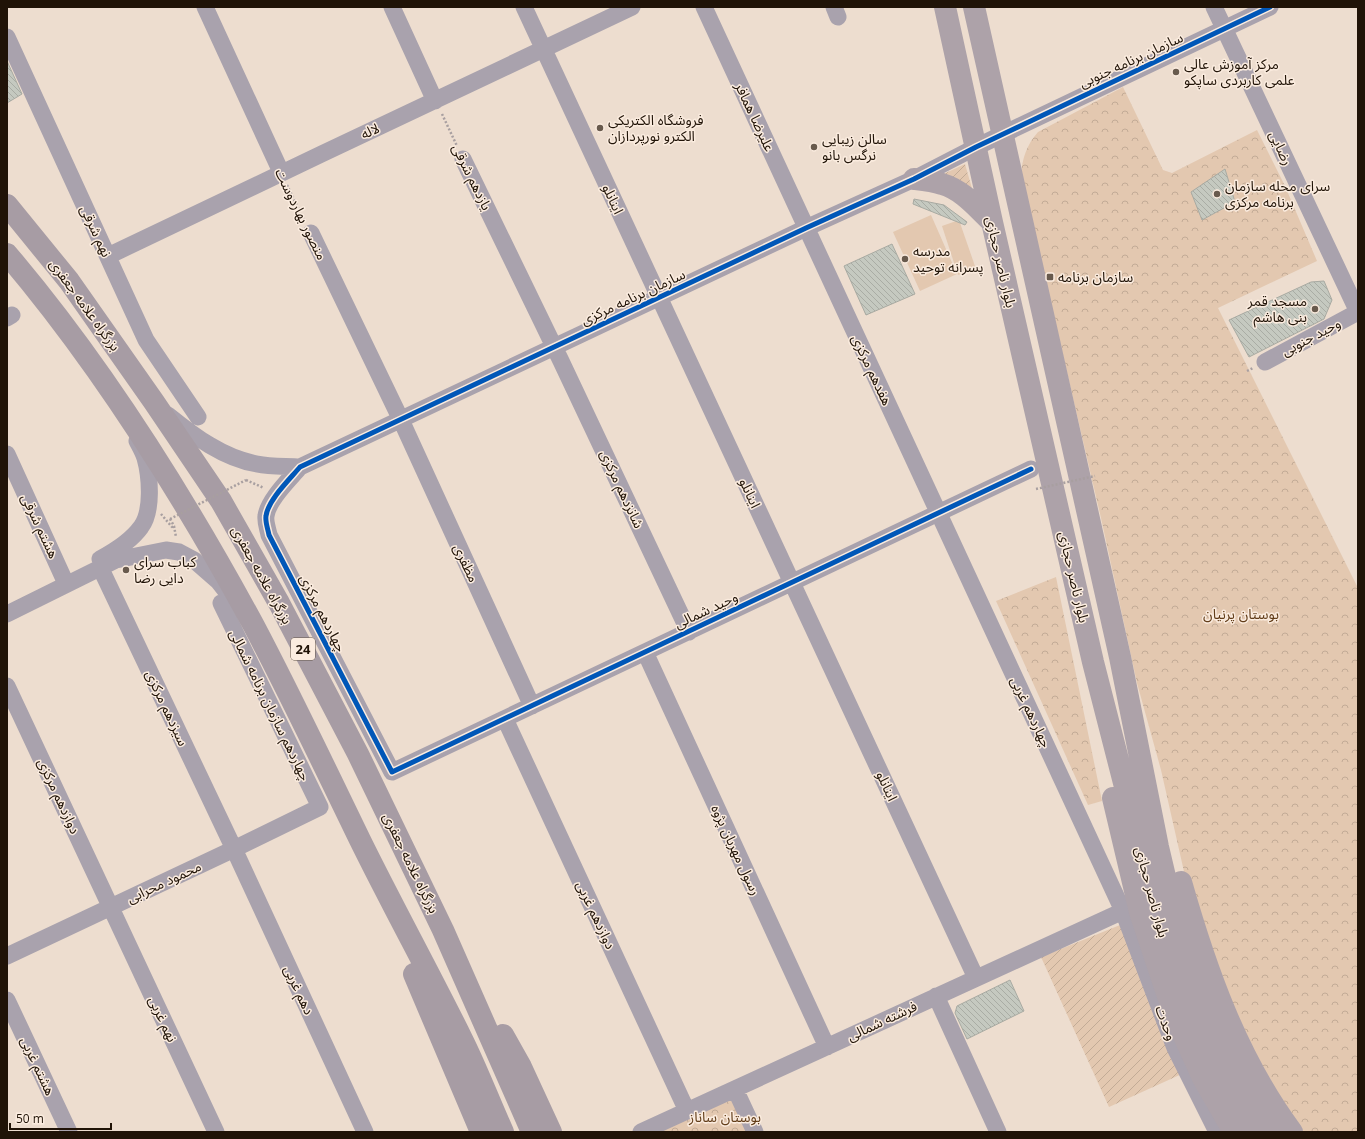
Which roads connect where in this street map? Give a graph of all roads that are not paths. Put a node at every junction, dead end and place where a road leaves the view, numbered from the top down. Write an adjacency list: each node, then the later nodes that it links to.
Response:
1 (205, 7): 17 (street, منصور بهاردوست)
2 (392, 7): 13 (street)
3 (524, 7): 12 (street, اینانلو)
4 (632, 7): 12 (street, لاله)
5 (704, 7): 21 (street, علیرضا همافر)
6 (945, 7): 15 (main road, بلوار ناصر حجازی)
7 (974, 7): 14 (main road, بلوار ناصر حجازی)
8 (1214, 7): 10 (street, رضایی)
9 (1270, 7): 10 (street, سازمان برنامه جنوبی)
10 (1224, 28): 14 (street, سازمان برنامه جنوبی); 26 (street, رضایی)
11 (7, 37): 24 (street, نهم شرقی)
12 (544, 49): 13 (street, لاله); 25 (street, اینانلو)
13 (435, 101): 17 (street, لاله)
14 (1002, 134): 15 (street, سازمان برنامه جنوبی); 46 (main road, بلوار ناصر حجازی)
15 (976, 147): 18 (street, سازمان برنامه مرکزی); 20 (main road, بلوار ناصر حجازی)
16 (463, 159): 27 (street, یازدهم شرقی)
17 (281, 172): 24 (street, لاله)
18 (914, 179): 20 (main road); 21 (street, سازمان برنامه مرکزی)
19 (7, 204): 29 (highway, بزرگراه علامه جعفری / 24)
20 (992, 222): 47 (main road, بلوار ناصر حجازی)
21 (806, 228): 25 (street, سازمان برنامه مرکزی); 36 (street, هفدهم مرکزی)
22 (311, 233): 32 (street, منصور بهاردوست)
23 (7, 254): 30 (highway, بزرگراه علامه جعفری / 24)
24 (108, 256): 31 (street, نهم شرقی)
25 (659, 298): 27 (street, سازمان برنامه مرکزی); 39 (street, اینانلو)
26 (1358, 312): 28 (street, وحید جنوبی)
27 (554, 346): 32 (street, سازمان برنامه مرکزی); 44 (street, شانزدهم مرکزی)
28 (1265, 362)
29 (154, 402): 34 (street); 57 (highway, بزرگراه علامه جعفری / 24)
30 (121, 404): 38 (street); 43 (highway, بزرگراه علامه جعفری / 24)
31 (198, 417)
32 (401, 420): 34 (street, سازمان برنامه مرکزی); 49 (street, مظفری)
33 (7, 454): 38 (street, هشتم شرقی)
34 (300, 467): 51 (street, چهاردهم مرکزی)
35 (1032, 469): 36 (street, وحید شمالی)
36 (939, 513): 39 (street, وحید شمالی); 56 (street, چهاردهم غربی)
37 (100, 567): 42 (street); 43 (street); 54 (street, سیزدهم مرکزی)
38 (63, 577): 41 (street)
39 (792, 583): 44 (street, وحید شمالی); 59 (street, اینانلو)
40 (220, 603): 52 (street, چهاردهم سازمان برنامه شمالی)
41 (7, 605)
42 (7, 614)
43 (254, 626): 53 (highway, بزرگراه علامه جعفری / 24)
44 (689, 632): 45 (street, وحید شمالی)
45 (645, 652): 49 (street, وحید شمالی); 62 (street, رسول مهربان پژوه)
46 (1120, 657): 78 (main road, بلوار ناصر حجازی); 79 (main road)
47 (1093, 662): 76 (main road); 77 (main road, بلوار ناصر حجازی)
48 (7, 686): 55 (street, دوازدهم مرکزی)
49 (532, 706): 50 (street, وحید شمالی)
50 (505, 719): 51 (street, وحید شمالی); 64 (street, دوازدهم غربی)
51 (392, 772)
52 (320, 807): 54 (street, محمود محرابی)
53 (360, 841): 68 (highway); 69 (highway, بزرگراه علامه جعفری / 24)
54 (234, 849): 55 (street, محمود محرابی); 67 (street, دهم غربی)
55 (111, 906): 58 (street, محمود محرابی); 66 (street, نهم غربی)
56 (1123, 911): 59 (street, فرشته شمالی); 75 (street, وحدت)
57 (443, 930): 70 (highway, بزرگراه علامه جعفری / 24); 71 (highway)
58 (7, 956)
59 (976, 978): 60 (street, فرشته شمالی)
60 (936, 996): 62 (street, فرشته شمالی); 74 (street)
61 (7, 1000): 65 (street, هشتم غربی)
62 (827, 1047): 63 (street, فرشته شمالی)
63 (735, 1089): 64 (street, فرشته شمالی); 73 (street)
64 (687, 1111): 72 (street, فرشته شمالی)
65 (69, 1132)
66 (216, 1132)
67 (365, 1132)
68 (481, 1132)
69 (503, 1132)
70 (532, 1132)
71 (552, 1132)
72 (641, 1132)
73 (755, 1132)
74 (998, 1132)
75 (1217, 1132)
76 (1234, 1132)
77 (1251, 1132)
78 (1271, 1132)
79 (1292, 1132)

